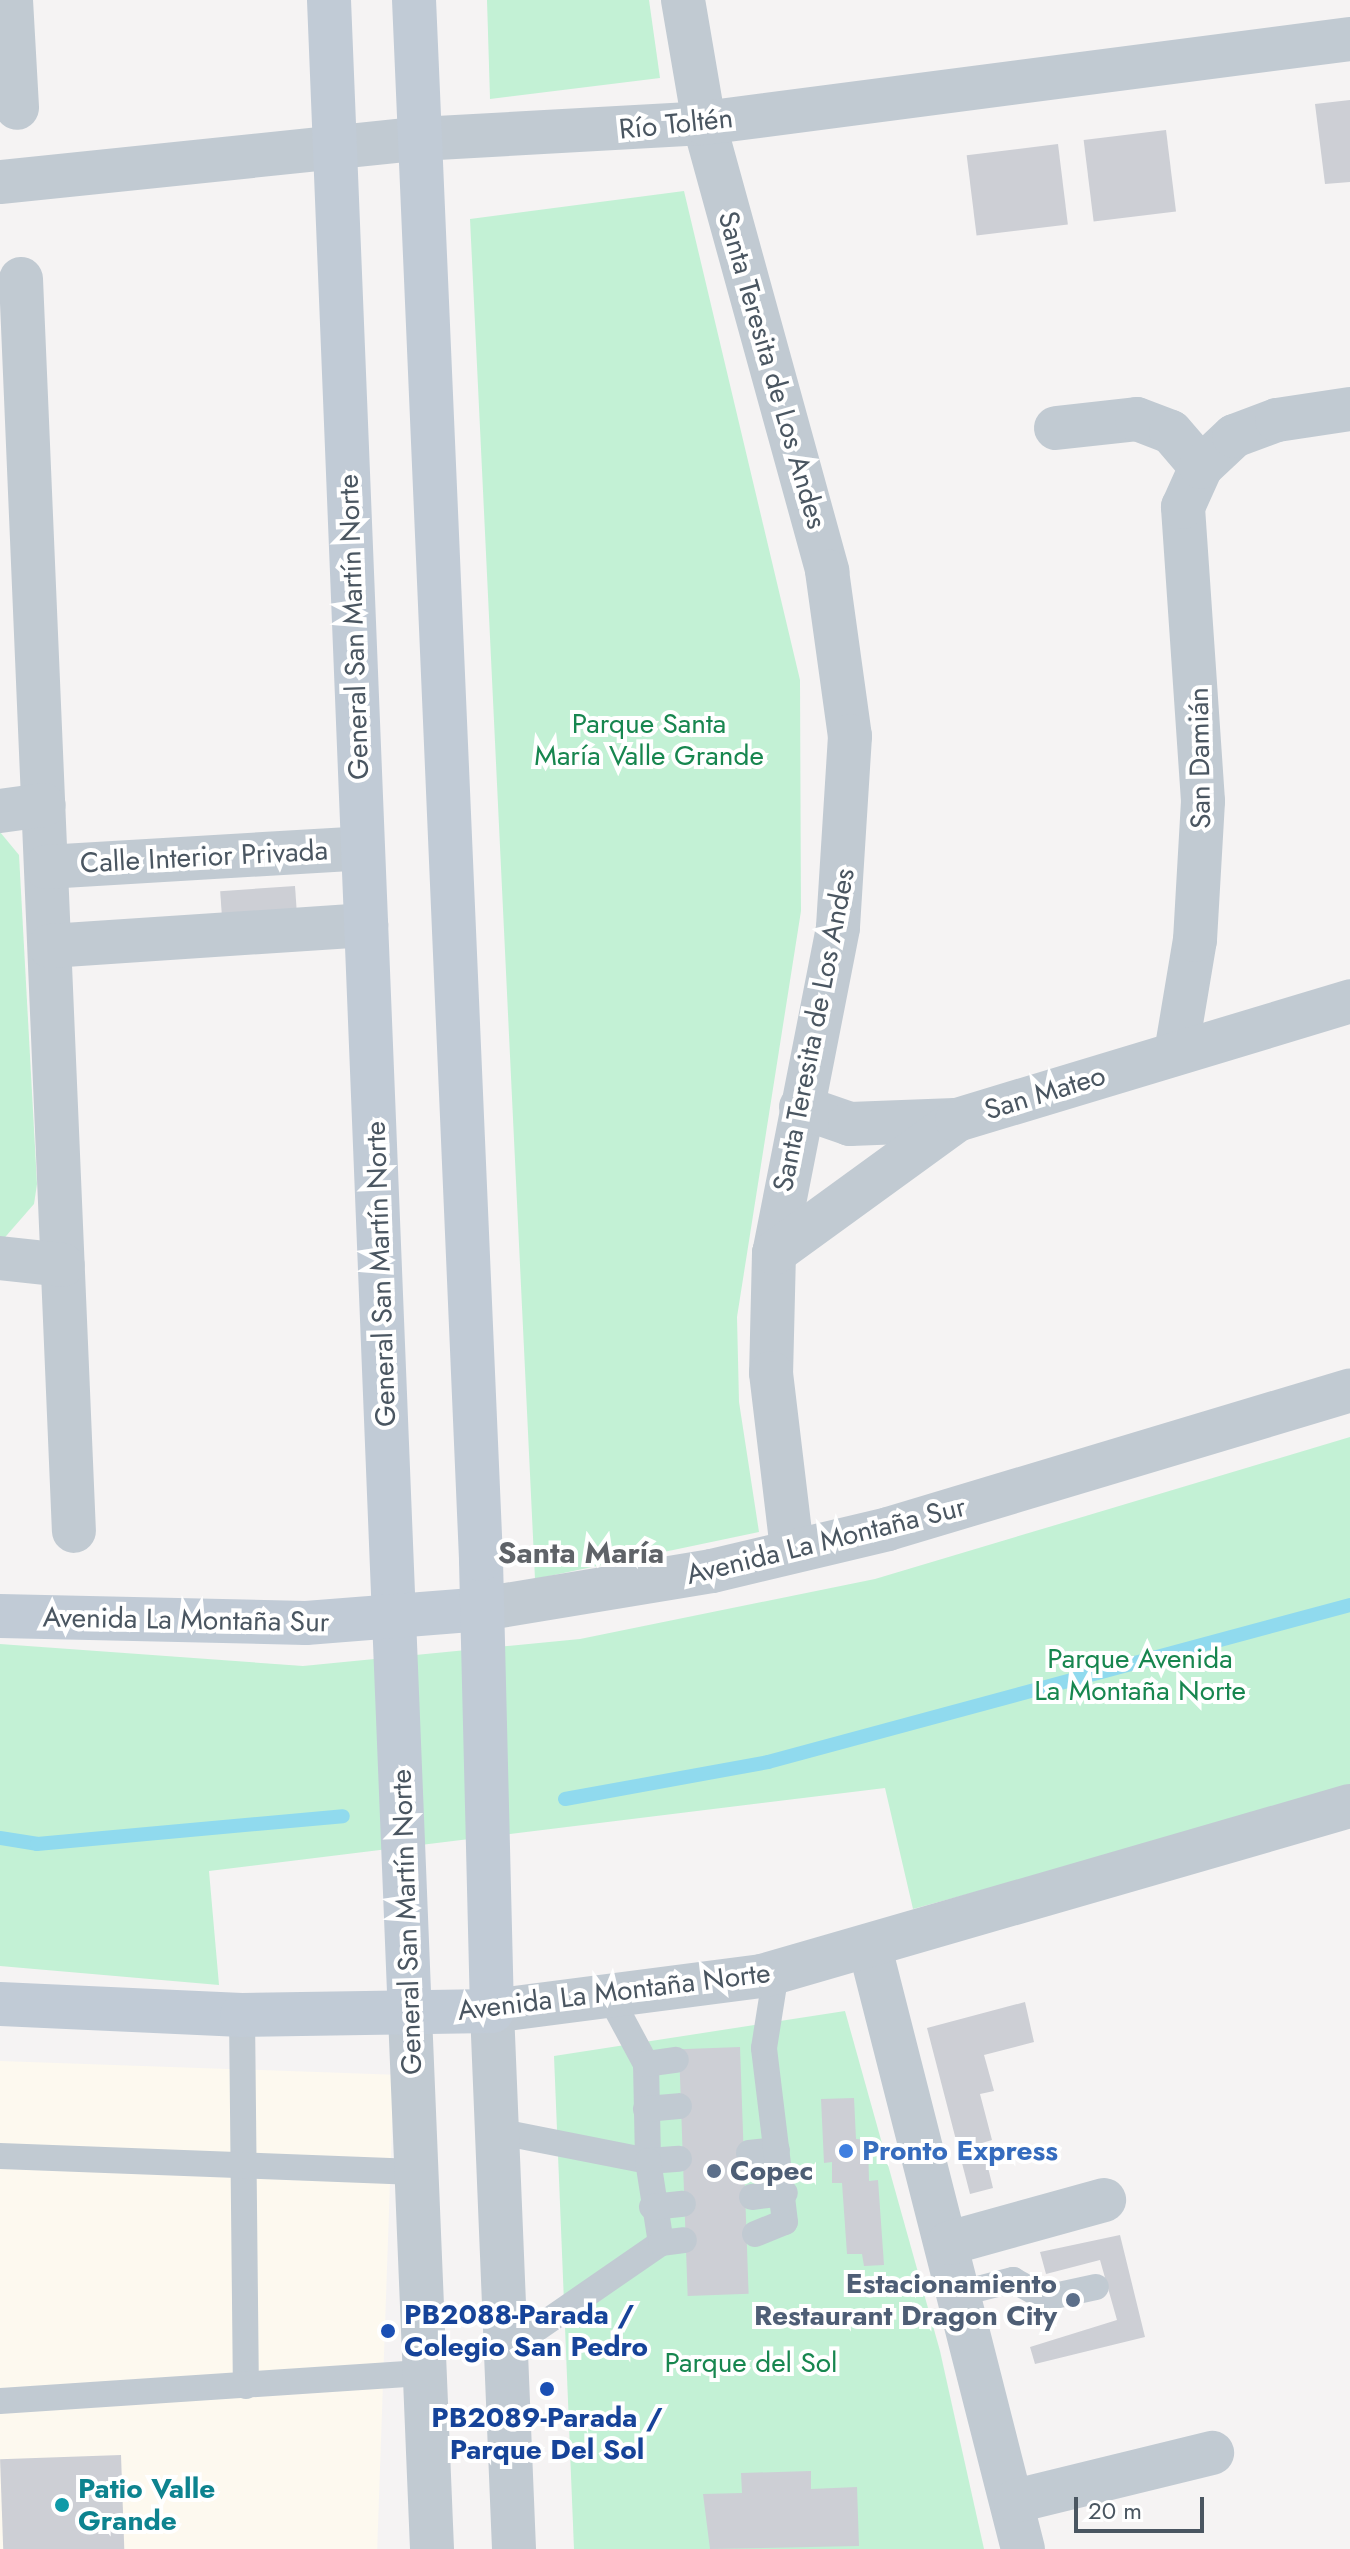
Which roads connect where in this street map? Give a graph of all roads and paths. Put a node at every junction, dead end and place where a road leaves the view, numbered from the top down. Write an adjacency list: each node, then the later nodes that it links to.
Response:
1 (11, 0): 6 (street)
2 (329, 0): 9 (main road, General San Martín Norte)
3 (414, 0): 8 (main road)
4 (683, 0): 7 (street, Santa Teresita de Los Andes)
5 (1350, 39): 7 (street, Río Toltén)
6 (17, 108)
7 (704, 123): 8 (street, Río Toltén); 24 (street, Santa Teresita de Los Andes)
8 (419, 139): 9 (street, Río Toltén); 32 (main road)
9 (335, 147): 10 (street, Río Toltén); 18 (main road, General San Martín Norte)
10 (0, 182)
11 (21, 279): 15 (street)
12 (1350, 409): 14 (street)
13 (1056, 428): 14 (street)
14 (1201, 467): 23 (street, San Damián)
15 (16, 510): 16 (street)
16 (44, 805): 17 (street); 19 (street)
17 (0, 811)
18 (362, 848): 19 (street, Calle Interior Privada); 20 (main road, General San Martín Norte)
19 (46, 867): 21 (street)
20 (366, 925): 21 (street); 34 (main road, General San Martín Norte)
21 (50, 946): 28 (street)
22 (1350, 1001): 23 (street, San Mateo)
23 (1176, 1053): 25 (street, San Mateo)
24 (801, 1107): 25 (street); 26 (street, Santa Teresita de Los Andes)
25 (957, 1120): 26 (street, San Mateo)
26 (774, 1253): 31 (street, Santa Teresita de Los Andes)
27 (0, 1258): 28 (street)
28 (63, 1265): 30 (street)
29 (1350, 1390): 31 (street, Avenida La Montaña Sur)
30 (74, 1531)
31 (792, 1550): 32 (street, Avenida La Montaña Sur)
32 (482, 1609): 34 (main road, Avenida La Montaña Sur); 40 (main road)
33 (0, 1616): 34 (main road, Avenida La Montaña Sur)
34 (396, 1618): 42 (main road, General San Martín Norte)
35 (1350, 1806): 36 (street, Avenida La Montaña Norte)
36 (870, 1948): 37 (street, Avenida La Montaña Norte); 61 (street)
37 (776, 1972): 38 (street, Avenida La Montaña Norte); 48 (lane)
38 (610, 1997): 40 (street, Avenida La Montaña Norte); 44 (lane)
39 (0, 2004): 41 (main road, Avenida La Montaña Norte)
40 (492, 2011): 42 (main road, Avenida La Montaña Norte); 47 (street)
41 (242, 2015): 42 (main road, Avenida La Montaña Norte); 53 (lane)
42 (410, 2015): 54 (street, General San Martín Norte)
43 (676, 2060): 44 (lane)
44 (646, 2064): 46 (lane)
45 (679, 2106): 46 (lane)
46 (646, 2109): 52 (lane)
47 (496, 2131): 52 (lane); 64 (street)
48 (777, 2150): 49 (lane); 55 (lane)
49 (749, 2153)
50 (0, 2156): 53 (lane)
51 (679, 2159): 52 (lane)
52 (648, 2161): 59 (lane)
53 (243, 2165): 54 (lane); 66 (lane)
54 (416, 2172): 65 (street, General San Martín Norte)
55 (785, 2193): 56 (lane); 60 (lane)
56 (752, 2197)
57 (1104, 2200): 61 (street)
58 (683, 2204): 59 (lane)
59 (652, 2207): 64 (lane)
60 (755, 2234)
61 (949, 2243): 63 (street)
62 (1096, 2287): 63 (lane)
63 (962, 2293): 69 (street)
64 (506, 2350): 71 (street)
65 (425, 2373): 66 (lane); 70 (street, General San Martín Norte)
66 (246, 2386): 67 (lane)
67 (0, 2401)
68 (1212, 2453): 69 (street)
69 (1016, 2501): 72 (street)
70 (432, 2549)
71 (514, 2549)
72 (1023, 2549)

